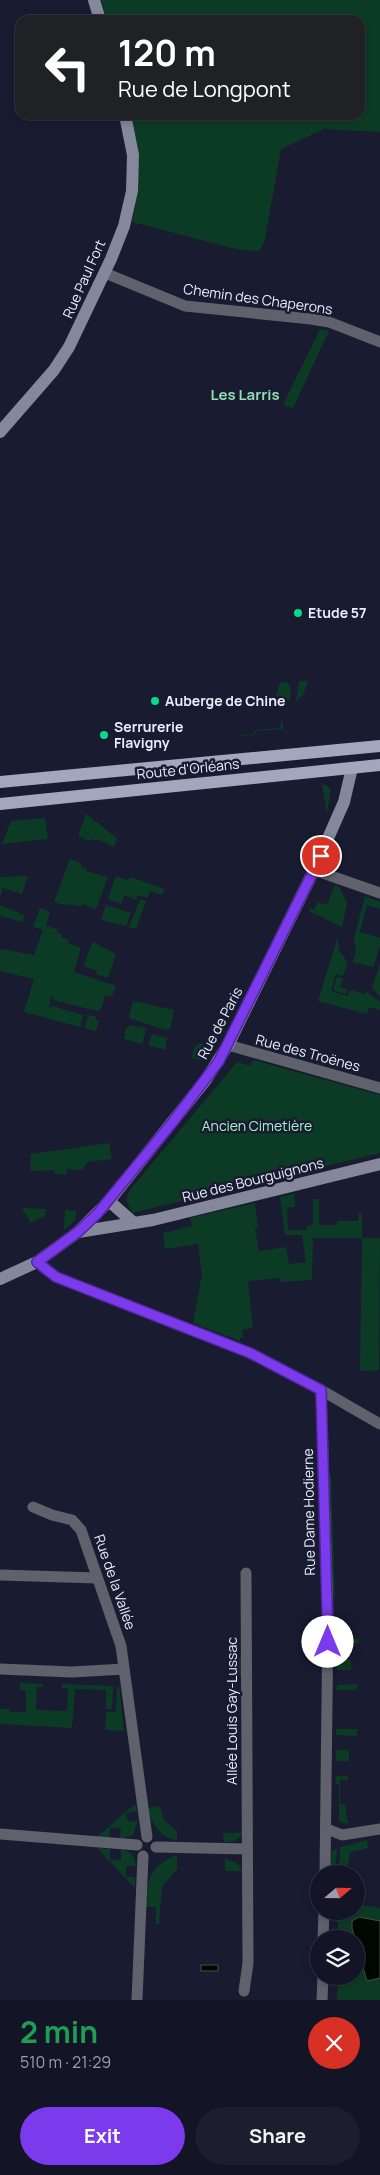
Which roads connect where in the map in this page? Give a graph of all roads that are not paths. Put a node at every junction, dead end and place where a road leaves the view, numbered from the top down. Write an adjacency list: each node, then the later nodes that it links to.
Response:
1 (94, 0): 2 (street)
2 (98, 15)
3 (126, 120): 4 (street, Rue Paul Fort)
4 (105, 272): 5 (street, Chemin des Chaperons); 6 (street, Rue Paul Fort)
5 (380, 342)
6 (0, 432)
7 (380, 746): 10 (main road, Route d'Orléans)
8 (380, 765): 9 (main road, Route d'Orléans)
9 (352, 768): 11 (main road, Route d'Orléans); 12 (street, Rue de Paris)
10 (0, 782)
11 (0, 804)
12 (314, 870): 13 (street); 14 (street, Rue de Paris)
13 (380, 892)
14 (228, 1044): 15 (street, Rue des Troënes); 17 (street, Rue de Paris)
15 (380, 1088)
16 (380, 1164): 18 (street, Rue des Bourguignons)
17 (109, 1201): 18 (street); 19 (street, Rue de Paris)
18 (134, 1223): 19 (street, Rue des Bourguignons)
19 (78, 1232): 20 (street, Rue de Paris)
20 (37, 1262): 21 (street, Rue de Paris); 22 (street)
21 (0, 1279)
22 (321, 1390): 23 (street); 30 (street, Rue Dame Hodierne)
23 (380, 1424)
24 (33, 1507): 27 (street, Rue de la Vallée)
25 (246, 1574): 36 (street, Allée Louis Gay-Lussac)
26 (0, 1575): 27 (street)
27 (97, 1578): 29 (street, Rue de la Vallée)
28 (0, 1669): 29 (street)
29 (124, 1669): 33 (street, Rue de la Vallée)
30 (327, 1829): 31 (street); 38 (street, Rue Dame Hodierne)
31 (380, 1830)
32 (0, 1834): 34 (street)
33 (147, 1836): 34 (street); 35 (street)
34 (137, 1845): 37 (street)
35 (156, 1847): 36 (street); 37 (street)
36 (247, 1849): 40 (street, Allée Louis Gay-Lussac)
37 (143, 1856): 41 (street)
38 (325, 1865)
39 (323, 1985): 42 (street)
40 (244, 1991)
41 (137, 2000)
42 (322, 2000)

